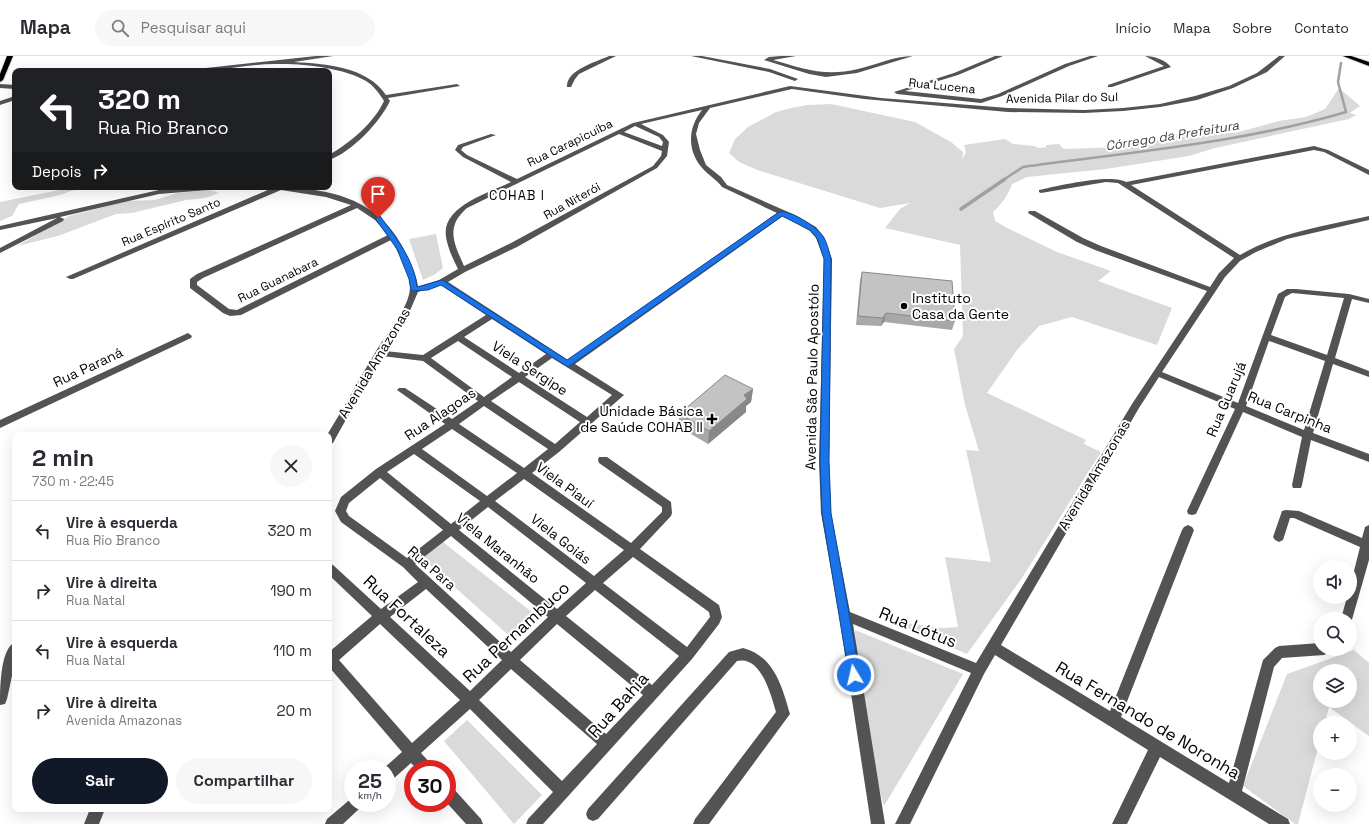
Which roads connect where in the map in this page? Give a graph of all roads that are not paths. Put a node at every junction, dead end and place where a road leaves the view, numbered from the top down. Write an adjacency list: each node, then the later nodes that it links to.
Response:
1 (10, 56): 25 (main road)
2 (330, 56): 13 (street)
3 (613, 56): 30 (street)
4 (694, 56): 24 (street, Avenida Pilar do Sul)
5 (793, 56): 6 (street)
6 (910, 56)
7 (1000, 56): 16 (street)
8 (1095, 56): 34 (street, Rua Lucena)
9 (1148, 56): 31 (street)
10 (1282, 56): 38 (street, Avenida Pilar do Sul)
11 (1346, 56): 19 (main road)
12 (1355, 56): 17 (main road)
13 (318, 57): 14 (street); 20 (street)
14 (299, 58): 18 (street)
15 (984, 58): 16 (street)
16 (990, 60): 34 (street)
17 (1369, 61)
18 (277, 62): 20 (street); 21 (street)
19 (1369, 64)
20 (316, 66): 22 (street)
21 (224, 68)
22 (329, 68)
23 (332, 68): 37 (street)
24 (770, 71): 26 (street, Avenida Pilar do Sul); 27 (street, Avenida Pilar do Sul)
25 (0, 80)
26 (799, 81): 27 (street, Avenida Pilar do Sul); 33 (street); 36 (street, Avenida Pilar do Sul)
27 (781, 82): 33 (street, Avenida Pilar do Sul); 35 (street, Rua Carapicuíba)
28 (0, 86): 32 (street)
29 (457, 86): 37 (street)
30 (569, 86)
31 (1110, 86)
32 (12, 87)
33 (791, 88): 35 (street, Rua Carapicuíba); 36 (street, Avenida Pilar do Sul)
34 (896, 92): 38 (street)
35 (759, 94): 41 (street, Rua Carapicuíba)
36 (831, 94): 38 (street, Avenida Pilar do Sul)
37 (385, 97): 46 (street)
38 (877, 98)
39 (12, 99): 40 (street)
40 (0, 103)
41 (709, 106): 42 (street, Rua Carapicuíba); 56 (street, Avenida São Paulo Apostólo)
42 (634, 124): 43 (street, Rua Carapicuíba); 45 (street)
43 (618, 132): 45 (street); 48 (street, Rua Carapicuíba)
44 (492, 135): 48 (street)
45 (666, 150): 65 (street, Rua Niterói)
46 (332, 156)
47 (1369, 173): 49 (street)
48 (517, 182): 65 (street, Rua Carapicuíba)
49 (1126, 184): 53 (street); 64 (street)
50 (184, 190): 55 (street)
51 (274, 190): 66 (street, Rua Espírito Santo)
52 (297, 190): 54 (street, Avenida Amazonas)
53 (1041, 191)
54 (357, 205): 61 (street, Avenida Amazonas); 61 (street, Rua Guanabara)
55 (70, 213): 59 (street); 62 (street)
56 (782, 213): 80 (street); 114 (street, Avenida São Paulo Apostólo)
57 (1032, 213): 69 (street)
58 (1369, 218): 64 (street, Avenida Amazonas)
59 (12, 226): 60 (street); 62 (street)
60 (0, 228)
61 (393, 236): 68 (street, Avenida Amazonas)
62 (19, 242): 63 (street)
63 (0, 251)
64 (1239, 258): 69 (street, Avenida Amazonas)
65 (462, 270): 67 (street, Rua Niterói)
66 (70, 277)
67 (442, 282): 68 (street, Rua Niterói); 72 (street)
68 (414, 290): 76 (street, Avenida Amazonas)
69 (1211, 290): 81 (street, Avenida Amazonas)
70 (1349, 296): 71 (street); 75 (street, Rua Guarujá); 79 (street)
71 (1369, 301)
72 (492, 315): 74 (street); 77 (street)
73 (188, 336): 88 (street, Rua Paraná)
74 (458, 337): 78 (street); 83 (street, Viela Sergipe)
75 (1267, 337): 79 (street); 86 (street, Rua Guarujá)
76 (379, 353): 78 (street); 90 (street, Avenida Amazonas)
77 (552, 354): 80 (street); 83 (street, Rua Alagoas)
78 (425, 358): 85 (street)
79 (1330, 360): 82 (street); 91 (street)
80 (568, 364): 87 (street)
81 (1157, 373): 86 (street, Rua Carpinha); 117 (street, Avenida Amazonas)
82 (1369, 374)
83 (517, 377): 85 (street, Rua Alagoas); 87 (street, Viela Sergipe)
84 (402, 390): 89 (street, Viela Piauí)
85 (484, 401): 89 (street, Rua Alagoas); 93 (street)
86 (1241, 407): 91 (street, Rua Carpinha); 101 (street, Rua Guarujá)
87 (587, 422): 93 (street)
88 (0, 424)
89 (452, 424): 92 (street, Rua Alagoas); 97 (street, Viela Piauí)
90 (332, 434)
91 (1307, 435): 94 (street, Rua Carpinha); 98 (street)
92 (414, 449): 96 (street, Rua Alagoas); 100 (street, Viela Goiás)
93 (555, 449): 97 (street)
94 (1369, 458)
95 (603, 460): 107 (street, Rua Pernambuco)
96 (380, 472): 99 (street, Rua Alagoas); 102 (street, Viela Maranhão)
97 (524, 473): 100 (street); 107 (street, Viela Piauí)
98 (1296, 485)
99 (345, 500): 108 (street, Rua Para)
100 (487, 501): 102 (street); 111 (street, Viela Goiás)
101 (1192, 511)
102 (451, 529): 108 (street); 115 (street, Viela Maranhão)
103 (1188, 530): 128 (street)
104 (1369, 530): 106 (street)
105 (1279, 537): 106 (street)
106 (1367, 548): 113 (street)
107 (631, 551): 111 (street, Rua Pernambuco); 112 (street, Viela Piauí)
108 (407, 564): 110 (street, Rua Para)
109 (332, 571): 116 (street, Rua Fortaleza)
110 (427, 582): 116 (street); 122 (street, Rua Para)
111 (594, 583): 115 (street, Rua Pernambuco); 120 (street, Viela Goiás)
112 (711, 605): 120 (street, Rua Bahia)
113 (1349, 612)
114 (845, 615): 124 (street, Rua Lótus); 145 (street, Avenida São Paulo Apostólo)
115 (558, 616): 122 (street, Rua Pernambuco); 125 (street, Viela Maranhão)
116 (380, 617): 121 (street); 127 (street, Rua Fortaleza)
117 (993, 647): 124 (street, Avenida Amazonas); 128 (street, Rua Fernando de Noronha)
118 (1313, 650): 135 (street)
119 (12, 653): 126 (street)
120 (688, 654): 125 (street, Rua Bahia)
121 (332, 657)
122 (512, 660): 127 (street, Rua Pernambuco); 129 (street, Rua Para)
123 (332, 662): 131 (street)
124 (979, 670): 146 (street, Avenida Amazonas)
125 (652, 694): 129 (street, Rua Bahia)
126 (0, 699)
127 (470, 700): 131 (street, Rua Pernambuco); 134 (street, Rua Fortaleza)
128 (1113, 720): 130 (street, Rua Fernando de Noronha)
129 (607, 744): 134 (street, Rua Bahia)
130 (1157, 747): 135 (street, Rua Fernando de Noronha); 147 (street)
131 (412, 753): 132 (street); 133 (street, Rua Pernambuco)
132 (418, 760)
133 (396, 767)
134 (563, 792): 143 (street, Rua Bahia)
135 (1234, 793): 148 (street, Rua Fernando de Noronha)
136 (456, 802): 142 (street)
137 (97, 812): 140 (street)
138 (345, 812): 141 (street)
139 (593, 814): 144 (street)
140 (91, 824)
141 (332, 824)
142 (476, 824)
143 (532, 824)
144 (700, 824)
145 (878, 824)
146 (902, 824)
147 (1119, 824)
148 (1283, 824)

